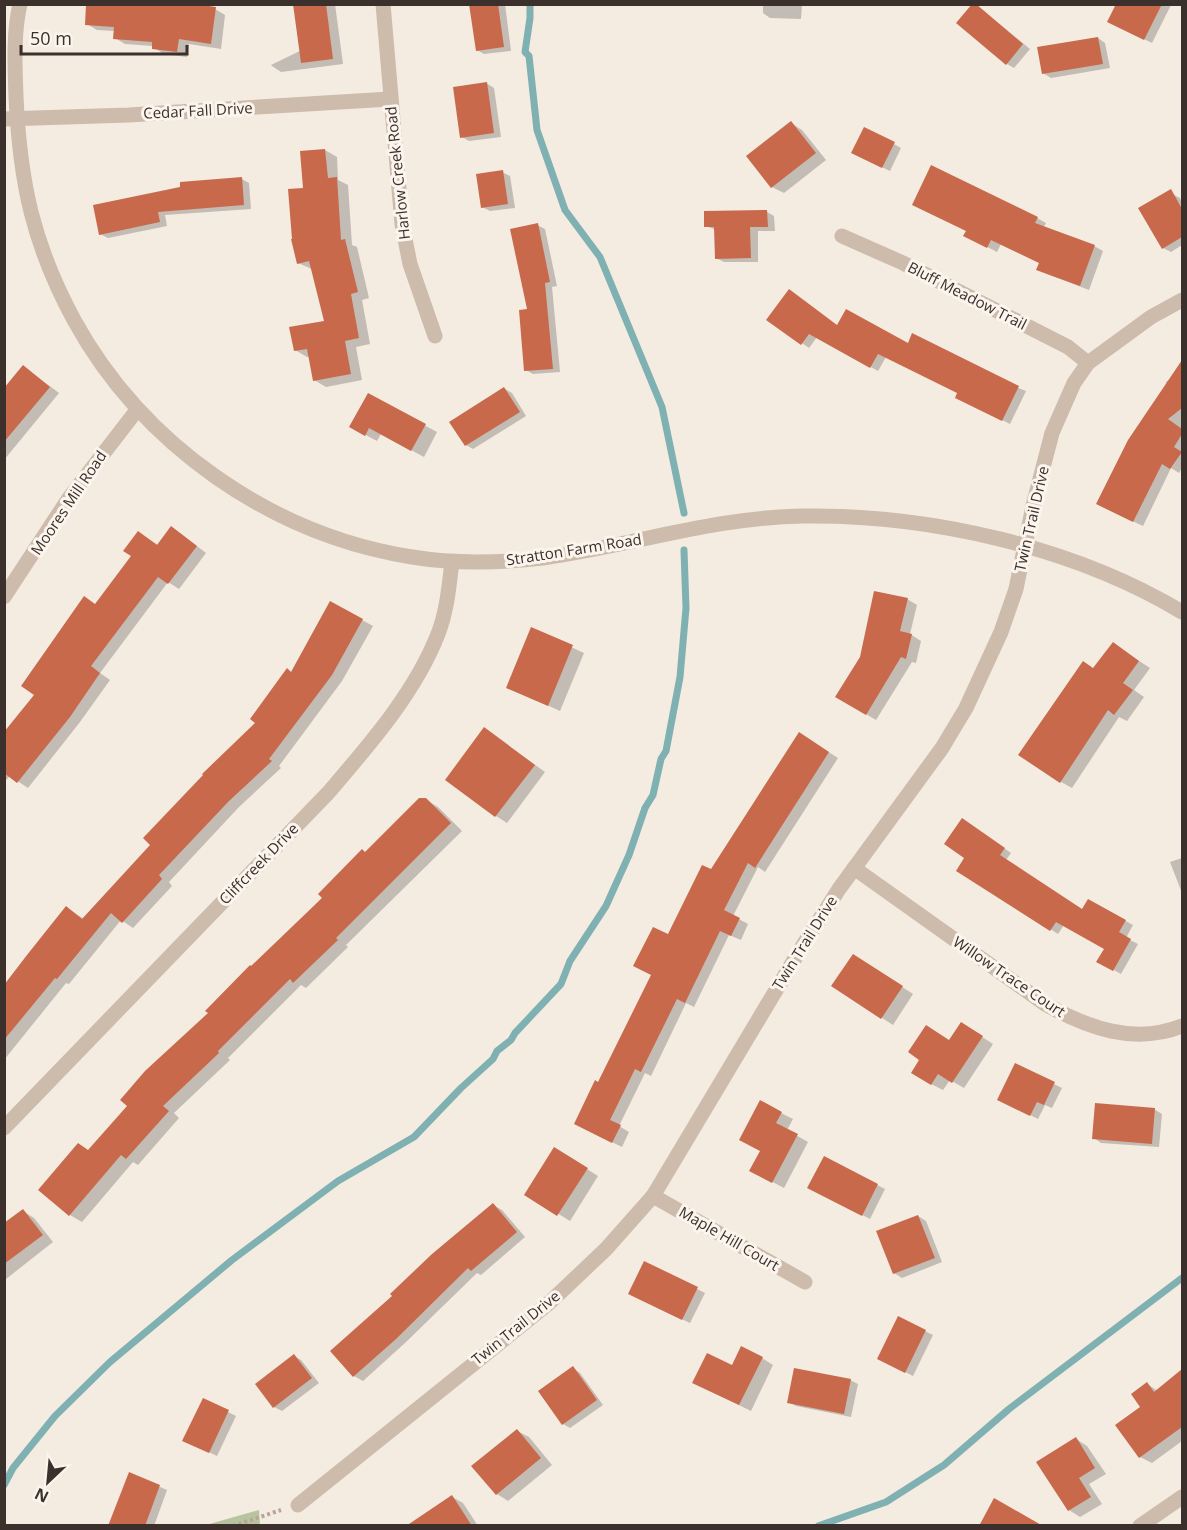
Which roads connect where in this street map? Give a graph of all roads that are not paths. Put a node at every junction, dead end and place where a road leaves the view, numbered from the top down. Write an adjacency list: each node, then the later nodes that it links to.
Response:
1 (20, 4): 4 (street, Stratton Farm Road)
2 (384, 4): 3 (street, Harlow Creek Road)
3 (390, 99): 4 (street, Cedar Fall Drive); 7 (street, Harlow Creek Road)
4 (11, 119): 9 (street, Stratton Farm Road)
5 (842, 236): 8 (street, Bluff Meadow Trail)
6 (1182, 300): 8 (street, Twin Trail Drive)
7 (435, 336)
8 (1088, 363): 10 (street, Twin Trail Drive)
9 (137, 410): 11 (street, Stratton Farm Road); 12 (street, Moores Mill Road)
10 (1026, 546): 11 (street, Stratton Farm Road); 13 (street, Stratton Farm Road); 14 (street, Twin Trail Drive)
11 (452, 562): 16 (street, Cliffcreek Drive)
12 (4, 597)
13 (1182, 612)
14 (854, 868): 15 (street, Willow Trace Court); 17 (street, Twin Trail Drive)
15 (1182, 1026)
16 (4, 1128)
17 (653, 1196): 18 (street, Maple Hill Court); 20 (street, Twin Trail Drive)
18 (805, 1282)
19 (1182, 1497): 21 (street)
20 (298, 1505)
21 (1140, 1526)

